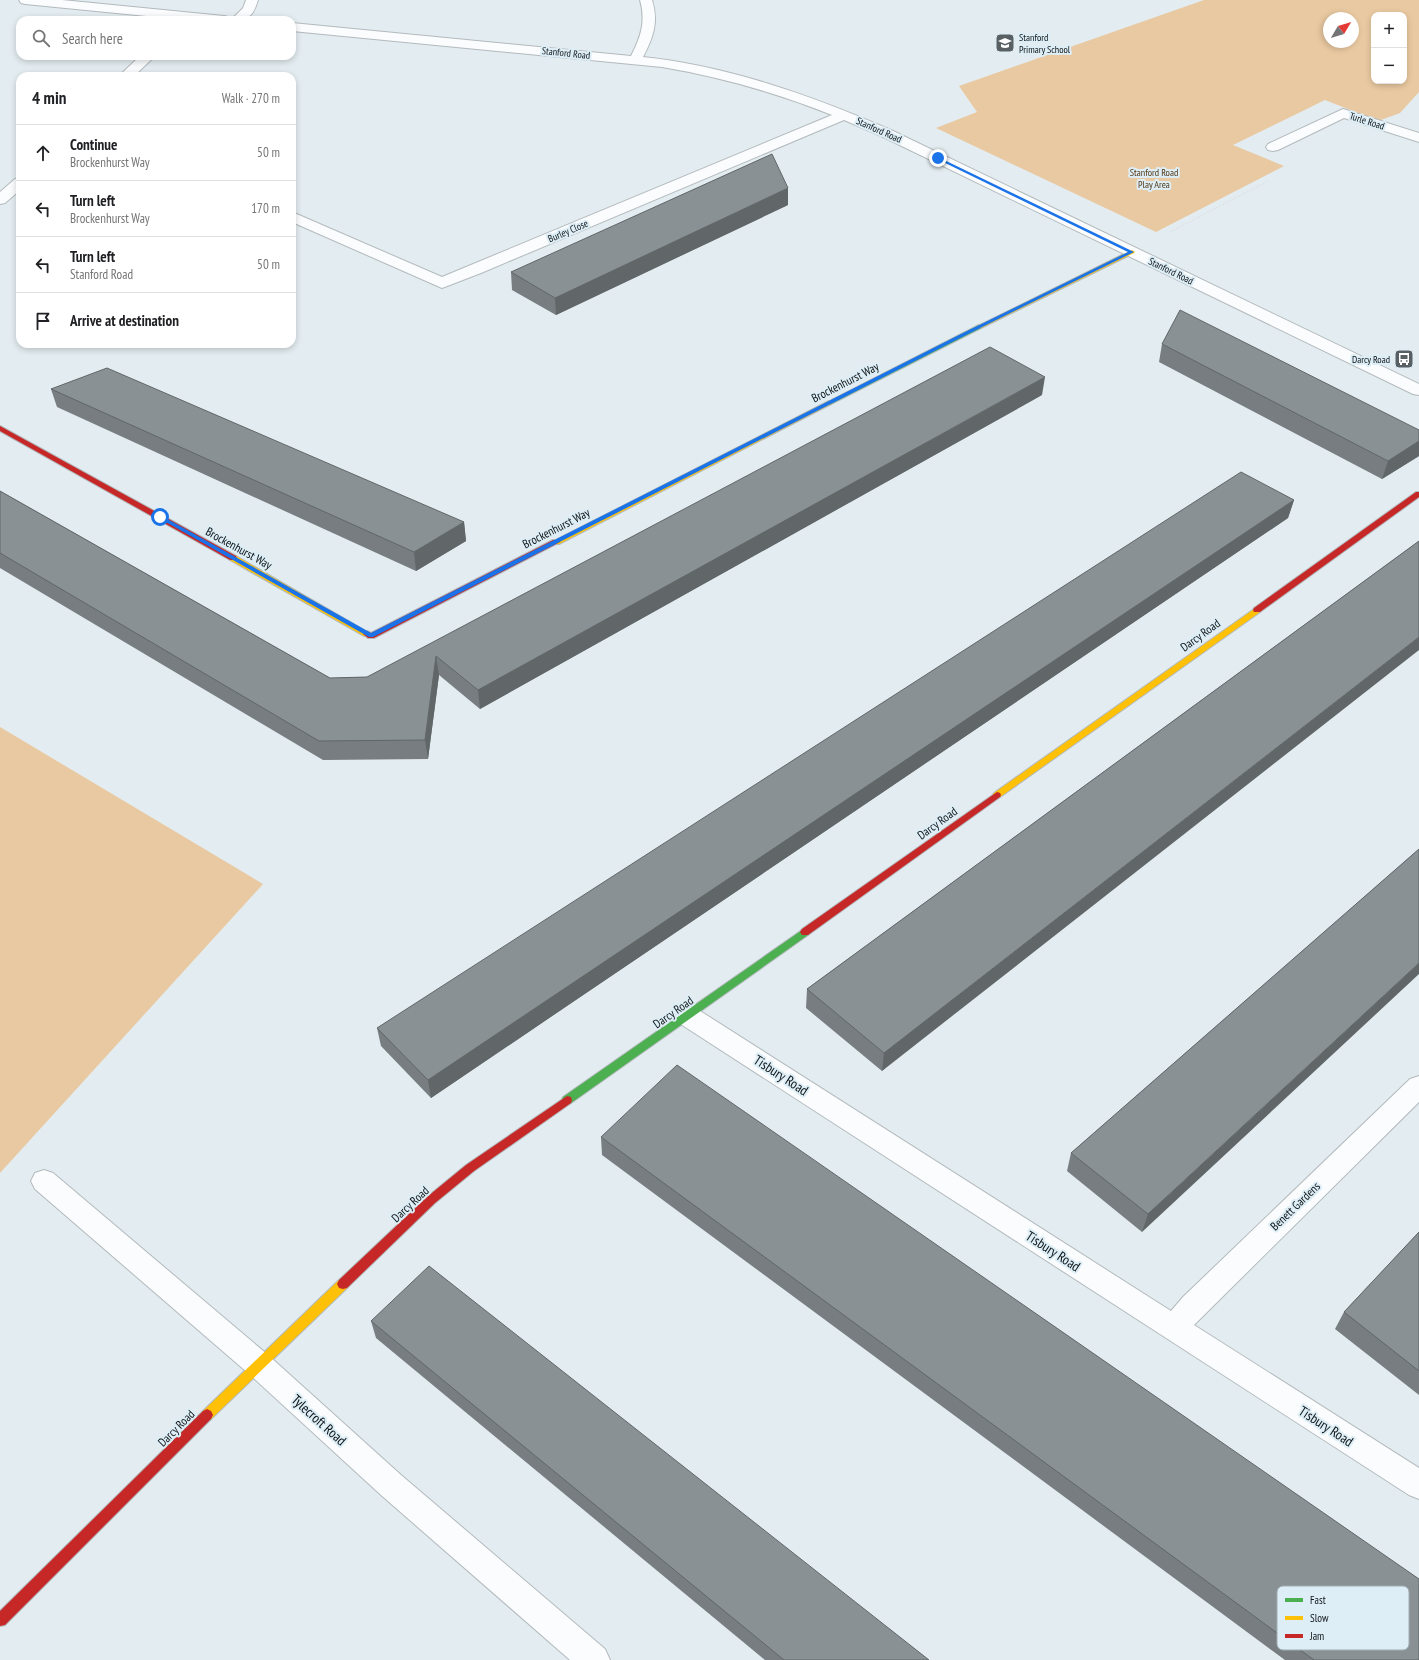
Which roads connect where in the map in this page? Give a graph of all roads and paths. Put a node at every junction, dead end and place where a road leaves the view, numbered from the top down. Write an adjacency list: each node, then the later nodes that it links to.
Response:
1 (25, 0): 4 (street)
2 (252, 0): 5 (street)
3 (646, 0): 8 (street)
4 (170, 16)
5 (242, 16)
6 (296, 27): 8 (street, Stanford Road)
7 (144, 60): 9 (street)
8 (635, 60): 10 (street, Stanford Road)
9 (130, 72)
10 (846, 115): 16 (street, Burley Close); 17 (street, Stanford Road)
11 (1419, 138): 12 (street, Turle Road)
12 (1273, 147)
13 (1273, 179): 17 (path)
14 (16, 186): 15 (street)
15 (0, 200)
16 (296, 218)
17 (1132, 252): 18 (street, Stanford Road); 19 (street, Brockenhurst Way)
18 (1419, 390)
19 (0, 428)
20 (1419, 494): 21 (street, Darcy Road)
21 (688, 1016): 24 (street, Tisbury Road); 25 (street, Darcy Road)
22 (1419, 1086): 24 (street, Benett Gardens)
23 (44, 1181): 25 (street, Tylecroft Road)
24 (1174, 1328): 26 (street, Tisbury Road)
25 (258, 1364): 27 (street, Darcy Road); 28 (street, Tylecroft Road)
26 (1419, 1485)
27 (0, 1620)
28 (594, 1660)

